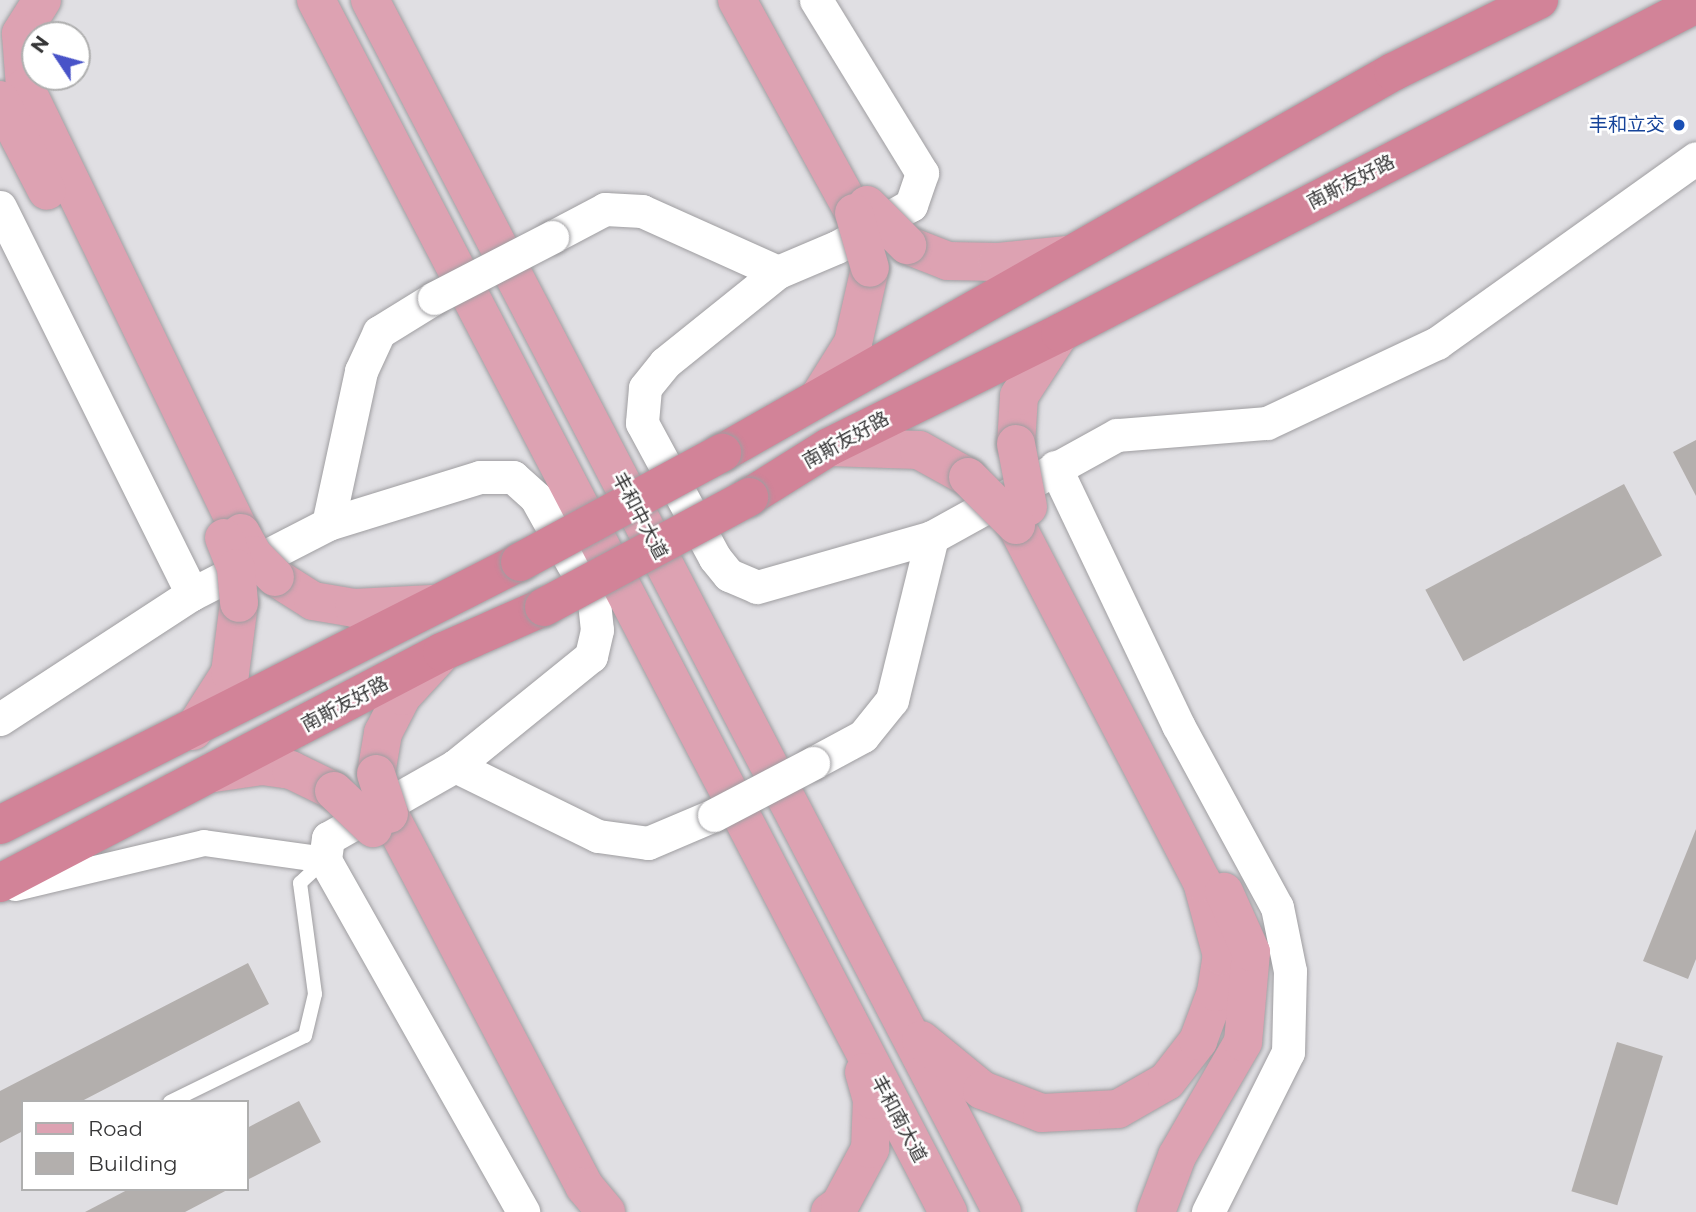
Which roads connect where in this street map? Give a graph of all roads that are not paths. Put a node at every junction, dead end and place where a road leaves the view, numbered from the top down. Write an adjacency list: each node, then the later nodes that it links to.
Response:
1 (42, 0): 21 (main road)
2 (370, 0): 36 (main road, 丰和中大道)
3 (737, 0): 12 (main road)
4 (757, 0): 12 (main road)
5 (816, 0): 14 (street)
6 (1539, 0): 13 (highway)
7 (316, 1): 35 (main road)
8 (1696, 4): 15 (highway, 南斯友好路)
9 (0, 100): 21 (main road)
10 (1696, 158): 18 (street)
11 (0, 207): 23 (street)
12 (860, 209): 13 (main road, bridge); 16 (main road, bridge)
13 (1066, 254): 16 (highway)
14 (778, 272): 20 (street, bridge); 22 (street)
15 (1060, 333): 17 (highway, 南斯友好路); 19 (main road, bridge)
16 (821, 394): 24 (highway, bridge)
17 (829, 447): 19 (main road, bridge); 25 (highway, 南斯友好路, bridge)
18 (1055, 467): 22 (street); 45 (street)
19 (1022, 516): 36 (main road); 44 (main road)
20 (328, 524): 23 (street); 28 (street)
21 (232, 536): 24 (main road, bridge); 27 (main road, bridge)
22 (932, 537): 28 (street, bridge)
23 (192, 594): 26 (street)
24 (432, 604): 27 (highway)
25 (442, 652): 29 (highway, 南斯友好路); 30 (main road, bridge)
26 (0, 719)
27 (192, 731): 31 (highway)
28 (455, 766): 32 (street)
29 (214, 773): 30 (main road, bridge); 33 (highway, 南斯友好路)
30 (381, 821): 39 (main road); 40 (main road)
31 (0, 825)
32 (325, 860): 34 (street); 37 (lane); 38 (street)
33 (0, 883)
34 (0, 891)
35 (850, 1026): 41 (main road); 42 (main road, 丰和南大道)
36 (911, 1032): 43 (main road)
37 (174, 1100)
38 (523, 1212)
39 (572, 1212)
40 (606, 1212)
41 (830, 1212)
42 (948, 1212)
43 (1002, 1212)
44 (1156, 1212)
45 (1208, 1212)

